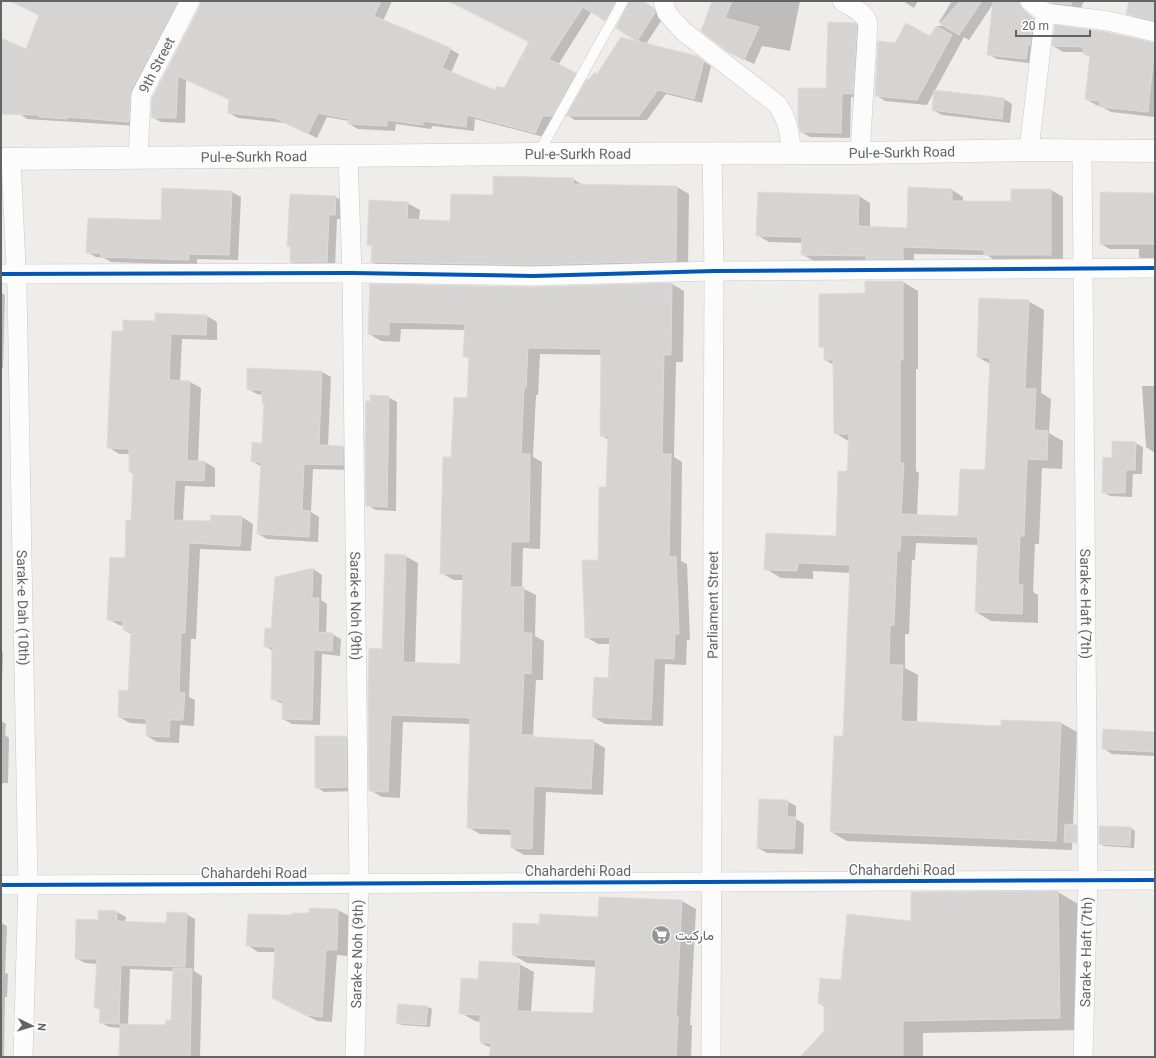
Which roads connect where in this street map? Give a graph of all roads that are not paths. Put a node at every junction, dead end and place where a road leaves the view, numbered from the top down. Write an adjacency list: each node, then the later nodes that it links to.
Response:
1 (190, 1): 16 (street, 9th Street)
2 (623, 1): 12 (lane)
3 (663, 1): 14 (street)
4 (842, 1): 11 (street)
5 (1030, 1): 6 (street)
6 (1045, 13): 7 (street); 8 (street)
7 (1155, 32)
8 (1029, 150): 9 (street, Pul-e-Surkh Road); 11 (street, Pul-e-Surkh Road)
9 (1082, 151): 10 (street, Pul-e-Surkh Road); 19 (street, Sarak-e Haft (7th))
10 (1155, 151)
11 (860, 153): 14 (street, Pul-e-Surkh Road)
12 (538, 154): 13 (street, Pul-e-Surkh Road); 15 (street, Pul-e-Surkh Road)
13 (712, 154): 14 (street, Pul-e-Surkh Road); 20 (street, Parliament Street)
14 (792, 154)
15 (348, 155): 16 (street, Pul-e-Surkh Road); 21 (street, Sarak-e Noh (9th))
16 (138, 158): 17 (street, Pul-e-Surkh Road)
17 (6, 159): 22 (street, Sarak-e Dah (10th))
18 (1155, 268): 19 (street)
19 (1083, 269): 20 (street); 23 (street, Sarak-e Haft (7th))
20 (714, 271): 21 (street); 25 (street, Parliament Street)
21 (352, 273): 22 (street); 26 (street, Sarak-e Noh (9th))
22 (9, 274): 27 (street, Sarak-e Dah (10th))
23 (1088, 880): 24 (street, Chahardehi Road); 25 (street, Chahardehi Road); 32 (street, Sarak-e Haft (7th))
24 (1155, 880)
25 (712, 882): 26 (street, Chahardehi Road); 31 (street, Parliament Street)
26 (359, 883): 27 (street, Chahardehi Road); 30 (street, Sarak-e Noh (9th))
27 (28, 884): 28 (street, Chahardehi Road); 29 (street, Sarak-e Dah (10th))
28 (1, 885)
29 (23, 1057)
30 (355, 1057)
31 (711, 1057)
32 (1082, 1057)

